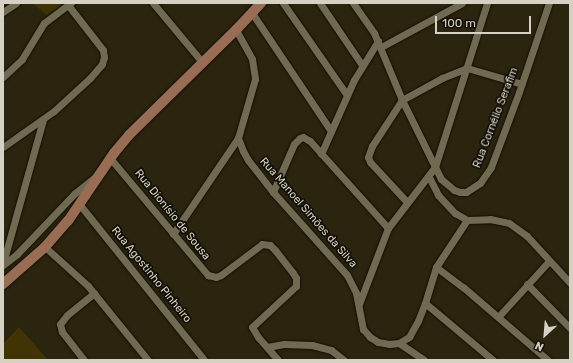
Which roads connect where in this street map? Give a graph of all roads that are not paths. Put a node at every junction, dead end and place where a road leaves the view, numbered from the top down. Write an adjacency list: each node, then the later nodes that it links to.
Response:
1 (153, 3): 15 (street)
2 (261, 3): 12 (main road)
3 (283, 3): 20 (street)
4 (320, 3): 16 (street)
5 (353, 3): 14 (street, Rua Cornélio Serafim)
6 (462, 3): 14 (street)
7 (487, 3): 17 (street)
8 (549, 3): 19 (street, Rua Cornélio Serafim)
9 (13, 4): 11 (street)
10 (70, 4): 18 (street); 22 (street)
11 (3, 12)
12 (252, 13): 13 (main road); 23 (street)
13 (236, 30): 15 (main road); 24 (street)
14 (380, 44): 16 (street); 21 (street, Rua Cornélio Serafim)
15 (203, 62): 27 (main road)
16 (362, 65): 20 (street)
17 (466, 68): 19 (street); 21 (street); 28 (street)
18 (3, 76)
19 (522, 84): 28 (street, Rua Cornélio Serafim)
20 (347, 95): 23 (street)
21 (402, 100): 28 (street, Rua Cornélio Serafim); 32 (street)
22 (43, 120): 25 (street); 39 (street)
23 (331, 131): 26 (street)
24 (238, 138): 31 (street, Rua Manoel Simões da Silva); 36 (street)
25 (3, 147)
26 (321, 154): 31 (street); 35 (street)
27 (110, 158): 29 (main road); 36 (street, Rua Dionísio de Sousa)
28 (435, 167): 30 (street)
29 (100, 175): 33 (main road); 39 (street)
30 (429, 177): 32 (street); 34 (street)
31 (273, 192): 46 (street, Rua Manoel Simões da Silva)
32 (407, 202): 35 (street)
33 (80, 205): 37 (main road); 53 (street, Rua Agostinho Pinheiro)
34 (467, 220): 38 (street); 40 (street)
35 (388, 228): 46 (street)
36 (173, 234): 50 (street, Rua Dionísio de Sousa)
37 (44, 247): 42 (main road); 44 (street)
38 (549, 261): 41 (street); 43 (street)
39 (3, 264)
40 (436, 267): 45 (street); 47 (street)
41 (570, 283)
42 (3, 284)
43 (527, 284): 47 (street); 48 (street)
44 (94, 293): 51 (street); 52 (street)
45 (425, 303): 49 (street); 57 (street)
46 (359, 304): 49 (street, Rua Manoel Simões da Silva)
47 (499, 316): 58 (street)
48 (570, 328)
49 (400, 343): 56 (street)
50 (267, 347): 54 (street); 55 (street)
51 (84, 360)
52 (148, 360)
53 (204, 360)
54 (278, 360)
55 (344, 360)
56 (424, 360)
57 (493, 360)
58 (548, 360)

